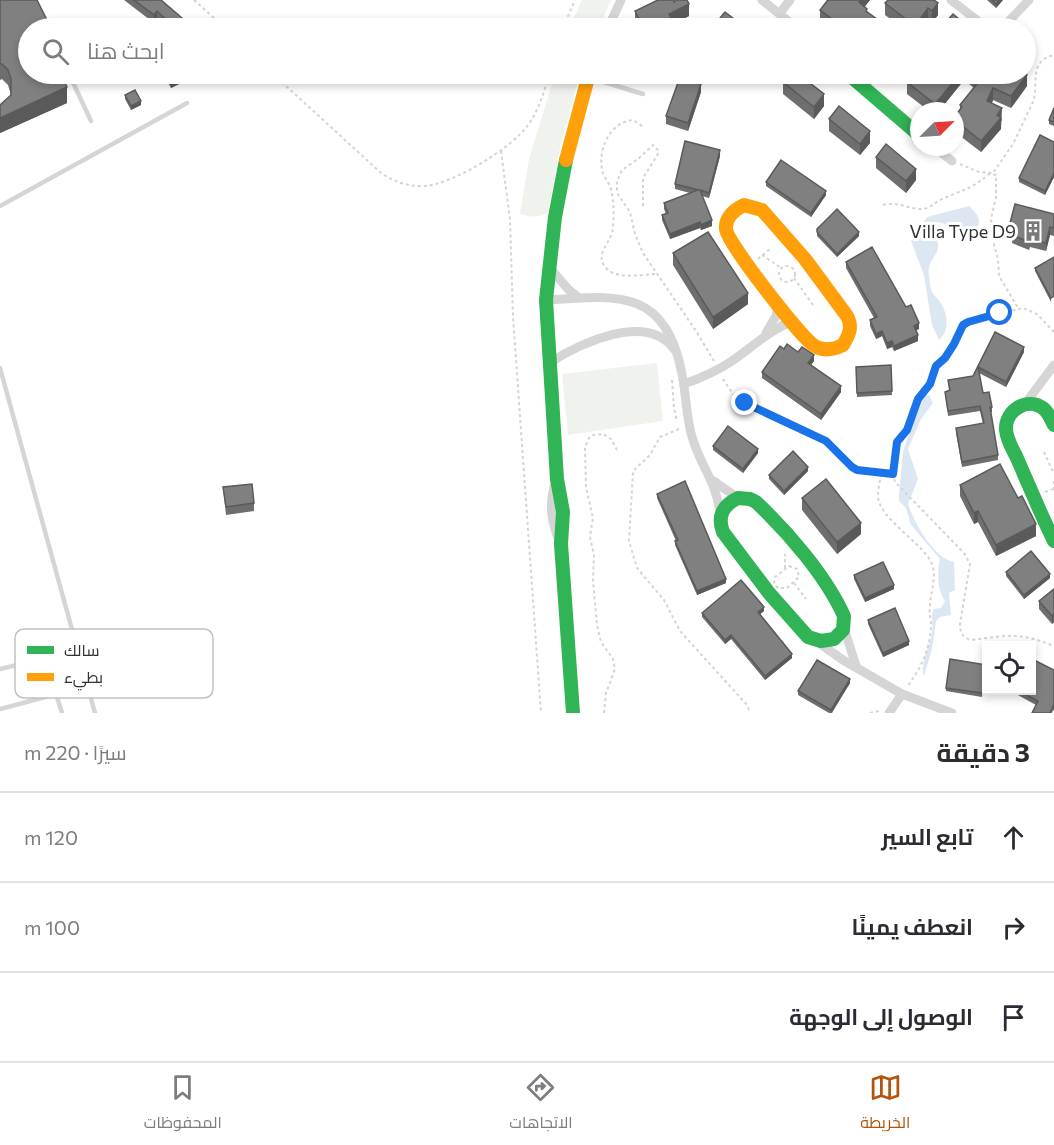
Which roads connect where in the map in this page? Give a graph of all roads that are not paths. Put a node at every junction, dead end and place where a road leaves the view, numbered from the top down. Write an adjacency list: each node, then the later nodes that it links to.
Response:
1 (621, 0): 7 (street)
2 (762, 0): 6 (street)
3 (790, 0): 6 (street)
4 (951, 0): 9 (street)
5 (1029, 0): 10 (street)
6 (780, 13): 8 (street)
7 (613, 18)
8 (786, 18)
9 (974, 18)
10 (1012, 18)
11 (74, 84): 17 (lane)
12 (587, 84): 22 (street)
13 (614, 84): 15 (lane)
14 (860, 84): 18 (street)
15 (642, 94)
16 (187, 103): 21 (lane)
17 (91, 121)
18 (910, 127)
19 (946, 156): 20 (street)
20 (952, 161)
21 (0, 206)
22 (549, 267): 23 (street); 24 (street)
23 (579, 298): 24 (street); 26 (street)
24 (546, 300): 31 (street)
25 (778, 305): 27 (street); 27 (street); 29 (street)
26 (652, 313): 28 (street); 30 (street)
27 (792, 321): 29 (street)
28 (645, 332): 30 (street); 31 (street)
29 (764, 336): 34 (street)
30 (677, 353): 34 (street)
31 (549, 363): 56 (street)
32 (1054, 365): 35 (street)
33 (0, 368): 42 (lane)
34 (684, 384): 37 (street)
35 (1025, 404): 36 (street); 40 (street)
36 (1054, 425)
37 (712, 480): 38 (street); 39 (street)
38 (738, 498): 39 (street); 41 (street)
39 (720, 514): 43 (street)
40 (1054, 541)
41 (844, 627): 43 (street); 45 (street)
42 (71, 629)
43 (819, 643): 45 (street)
44 (15, 666): 46 (lane)
45 (856, 666): 47 (street)
46 (0, 669)
47 (902, 694): 51 (street); 53 (street)
48 (41, 698): 52 (lane)
49 (57, 698): 54 (lane)
50 (90, 698): 55 (lane)
51 (932, 705): 57 (street); 58 (street)
52 (0, 709)
53 (885, 712)
54 (62, 713)
55 (94, 713)
56 (573, 713)
57 (943, 713)
58 (952, 713)

